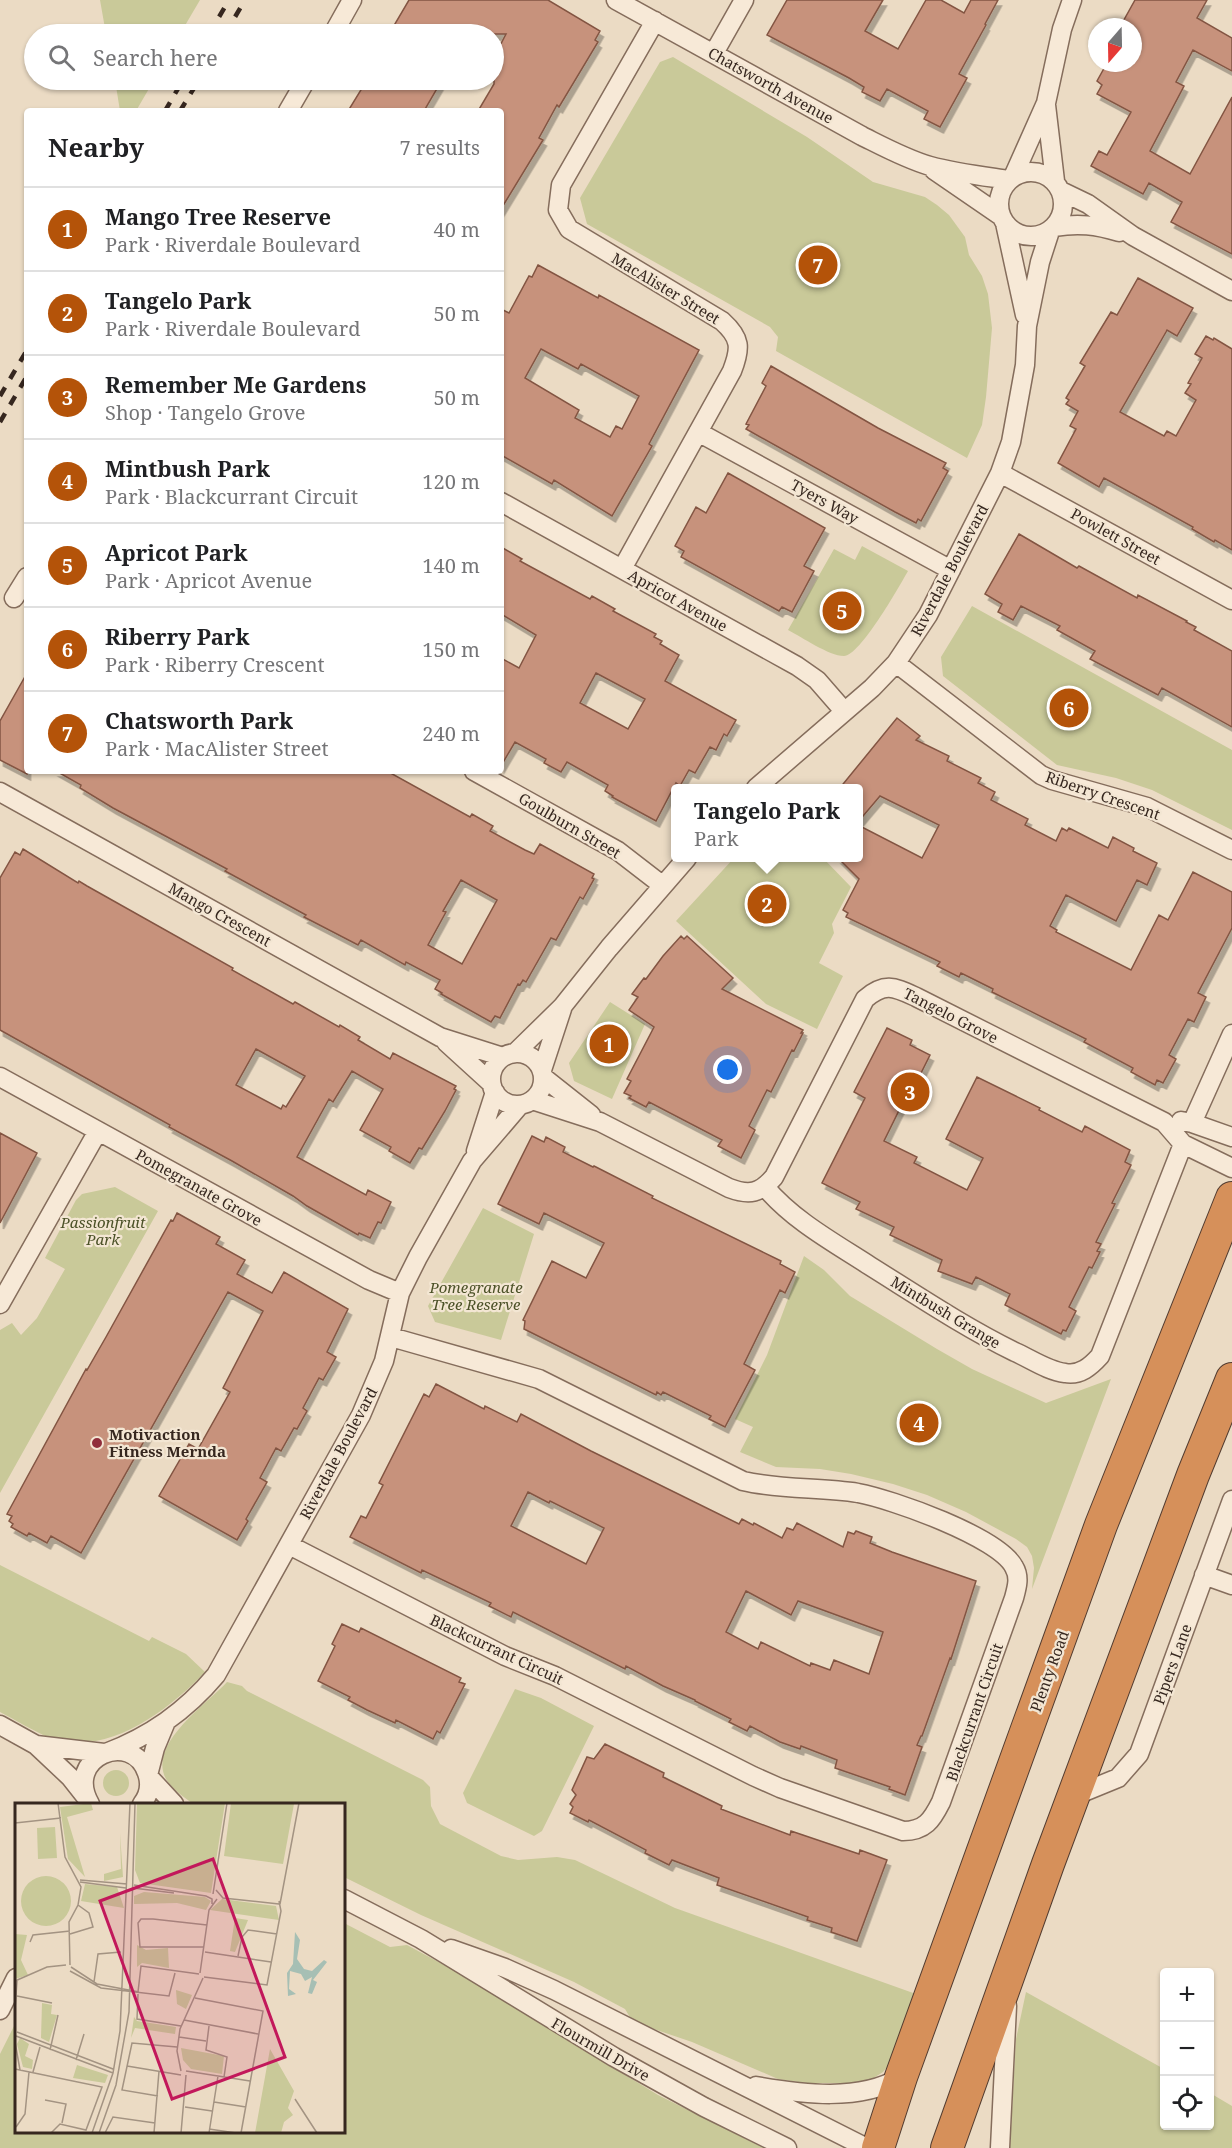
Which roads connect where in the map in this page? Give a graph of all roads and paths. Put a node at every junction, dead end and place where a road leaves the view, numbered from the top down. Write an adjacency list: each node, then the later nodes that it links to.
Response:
1 (352, 0): 6 (street)
2 (616, 0): 5 (street, Chatsworth Avenue)
3 (744, 0): 7 (street)
4 (1072, 0): 9 (street)
5 (655, 21): 7 (street, Chatsworth Avenue); 19 (street, MacAlister Street)
6 (339, 24)
7 (714, 53): 11 (street, Chatsworth Avenue)
8 (300, 90): 10 (street)
9 (1046, 103): 12 (street); 13 (street)
10 (290, 108)
11 (928, 165): 12 (street, Chatsworth Avenue); 14 (street, Chatsworth Avenue)
12 (1011, 179): 13 (street); 14 (street)
13 (1058, 186): 15 (street); 16 (street)
14 (1003, 219): 15 (street); 18 (street, Riverdale Boulevard)
15 (1052, 229): 16 (street); 18 (street, Riverdale Boulevard)
16 (1133, 236): 17 (street)
17 (1232, 291)
18 (1027, 326): 20 (street, Riverdale Boulevard)
19 (699, 432): 22 (street, MacAlister Street); 23 (street, Tyers Way)
20 (1000, 472): 23 (street, Riverdale Boulevard); 26 (street, Powlett Street)
21 (504, 504): 22 (street, Apricot Avenue)
22 (622, 569): 28 (street, Apricot Avenue)
23 (951, 570): 27 (street, Riverdale Boulevard)
24 (24, 582): 25 (street)
25 (14, 598)
26 (1232, 600)
27 (896, 663): 28 (street, Riverdale Boulevard); 32 (street, Riberry Crescent)
28 (844, 711): 30 (street, Riverdale Boulevard)
29 (479, 774): 34 (street, Goulburn Street)
30 (762, 784)
31 (0, 792): 37 (street, Mango Crescent)
32 (1232, 850)
33 (683, 862): 34 (street)
34 (662, 885): 35 (street)
35 (562, 1007): 38 (street); 39 (street)
36 (1232, 1034): 45 (street)
37 (440, 1037): 38 (street, Mango Crescent); 41 (street, Mango Crescent)
38 (509, 1055): 39 (street); 41 (street)
39 (543, 1074): 42 (street); 43 (street)
40 (0, 1077): 46 (street, Pomegranate Grove)
41 (493, 1087): 42 (street); 49 (street, Riverdale Boulevard)
42 (526, 1103): 43 (street); 49 (street, Riverdale Boulevard)
43 (600, 1122): 51 (street)
44 (1164, 1122): 45 (street, Tangelo Grove); 48 (street, Tangelo Grove); 51 (street, Tangelo Grove)
45 (1192, 1123): 47 (street, Tangelo Grove)
46 (98, 1131): 53 (street, Pomegranate Grove); 54 (street)
47 (1232, 1137)
48 (1183, 1144): 50 (street, Tangelo Grove); 51 (street, Mintbush Grange)
49 (472, 1161): 53 (street, Riverdale Boulevard)
50 (1232, 1168)
51 (765, 1187)
52 (1232, 1198): 75 (highway, Plenty Road)
53 (400, 1293): 55 (street, Riverdale Boulevard)
54 (0, 1304)
55 (391, 1337): 58 (street, Riverdale Boulevard); 58 (street, Blackcurrant Circuit)
56 (1232, 1379): 66 (highway)
57 (1232, 1500): 59 (street, Pipers Lane)
58 (289, 1545): 61 (street, Riverdale Boulevard)
59 (1204, 1575): 60 (street); 66 (street, Pipers Lane)
60 (1232, 1585)
61 (165, 1724): 64 (street, Riverdale Boulevard); 65 (street, Riverdale Boulevard)
62 (0, 1725): 63 (street)
63 (36, 1745): 64 (street); 67 (street)
64 (105, 1753): 65 (street); 67 (street)
65 (148, 1776): 68 (street, Riverdale Boulevard); 69 (street)
66 (1074, 1796): 72 (highway)
67 (87, 1801)
68 (143, 1803)
69 (173, 1803)
70 (345, 1900): 71 (street, Flourmill Drive)
71 (421, 1939): 76 (street, Flourmill Drive); 77 (street, Flourmill Drive)
72 (1008, 1974): 80 (highway); 81 (street)
73 (15, 1980): 74 (street)
74 (0, 2010)
75 (901, 2077): 76 (street, Flourmill Drive); 79 (highway, Plenty Road)
76 (734, 2081): 78 (street, Flourmill Drive)
77 (787, 2148)
78 (867, 2148)
79 (878, 2148)
80 (947, 2148)
81 (1000, 2148)

